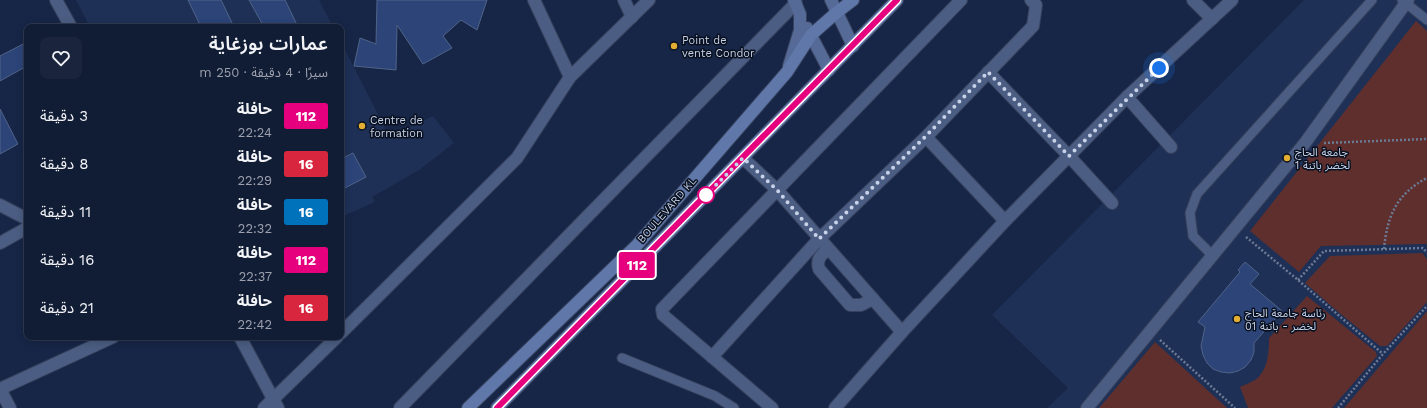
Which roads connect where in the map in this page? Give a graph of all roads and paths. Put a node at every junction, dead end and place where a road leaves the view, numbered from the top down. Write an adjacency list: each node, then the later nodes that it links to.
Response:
1 (56, 0): 19 (street)
2 (534, 0): 25 (street)
3 (624, 0): 16 (street)
4 (649, 0): 16 (street)
5 (831, 0): 15 (main road)
6 (853, 0): 15 (main road, BOULEVARD KL)
7 (897, 0): 21 (main road, BOULEVARD KL)
8 (961, 0): 34 (street)
9 (1031, 0): 24 (street)
10 (1193, 0): 17 (street)
11 (1232, 0): 17 (street)
12 (1372, 0): 46 (lane)
13 (1405, 1): 18 (lane); 29 (street)
14 (797, 6): 20 (main road); 23 (main road); 63 (street)
15 (836, 12): 20 (main road, BOULEVARD KL); 21 (main road)
16 (632, 17): 25 (street)
17 (1212, 18): 26 (street)
18 (1427, 20)
19 (69, 24)
20 (811, 35): 22 (main road); 23 (main road, BOULEVARD KL)
21 (852, 46): 22 (main road, BOULEVARD KL)
22 (829, 70): 32 (main road, BOULEVARD KL)
23 (787, 72): 64 (main road, BOULEVARD KL)
24 (988, 72): 27 (street); 31 (street)
25 (570, 77): 50 (street)
26 (1127, 97): 30 (street); 31 (street)
27 (926, 136): 38 (street); 41 (street)
28 (1427, 139): 29 (path)
29 (1305, 143): 39 (street)
30 (1171, 147)
31 (1069, 156): 35 (street); 38 (street)
32 (743, 158): 34 (street); 65 (main road, BOULEVARD KL)
33 (1427, 178): 44 (path)
34 (777, 190): 41 (street); 57 (street)
35 (1112, 203)
36 (0, 205): 37 (street)
37 (24, 217)
38 (1005, 221): 52 (street)
39 (1235, 228): 46 (street); 47 (path)
40 (24, 230): 42 (street)
41 (819, 239): 43 (street); 57 (street)
42 (0, 242)
43 (828, 248): 48 (street); 48 (street)
44 (1384, 249): 45 (path); 47 (path)
45 (1427, 253)
46 (1213, 256): 51 (street)
47 (1298, 280): 56 (path)
48 (873, 299): 52 (street)
49 (1427, 306): 56 (path)
50 (344, 330)
51 (1150, 331): 69 (street); 70 (path)
52 (902, 332): 68 (street)
53 (106, 340): 59 (street)
54 (242, 340): 60 (street)
55 (333, 340): 60 (street)
56 (1383, 354): 71 (path)
57 (712, 357): 67 (street)
58 (622, 358): 66 (lane)
59 (0, 389): 61 (street)
60 (276, 404): 62 (street)
61 (10, 408)
62 (264, 408)
63 (400, 408)
64 (468, 408)
65 (497, 408)
66 (734, 408)
67 (772, 408)
68 (835, 408)
69 (1087, 408)
70 (1235, 408)
71 (1338, 408)

